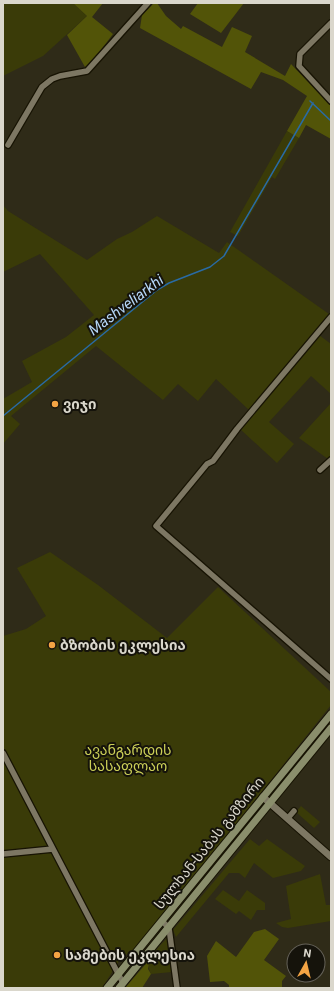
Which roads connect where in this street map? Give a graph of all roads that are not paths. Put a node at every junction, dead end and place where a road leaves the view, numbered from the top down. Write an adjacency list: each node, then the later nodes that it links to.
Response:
1 (148, 3): 4 (street)
2 (331, 22): 3 (street)
3 (331, 101)
4 (8, 145)
5 (331, 317): 8 (street)
6 (331, 460): 7 (street)
7 (320, 470)
8 (331, 679)
9 (331, 714): 12 (main road, სულხან-საბას გამზირი)
10 (331, 728): 13 (main road, სულხან-საბას გამზირი)
11 (3, 754): 16 (street)
12 (263, 797): 13 (street); 19 (main road, სულხან-საბას გამზირი)
13 (269, 802): 15 (street); 20 (main road, სულხან-საბას გამზირი)
14 (294, 811): 15 (street)
15 (288, 818): 18 (street)
16 (53, 848): 17 (street); 21 (street)
17 (3, 854)
18 (331, 857)
19 (162, 921): 20 (street); 21 (main road, სულხან-საბას გამზირი)
20 (169, 928): 22 (main road, სულხან-საბას გამზირი); 24 (street)
21 (119, 975): 22 (street); 23 (main road, სულხან-საბას გამზირი)
22 (121, 986)
23 (108, 988)
24 (177, 988)

